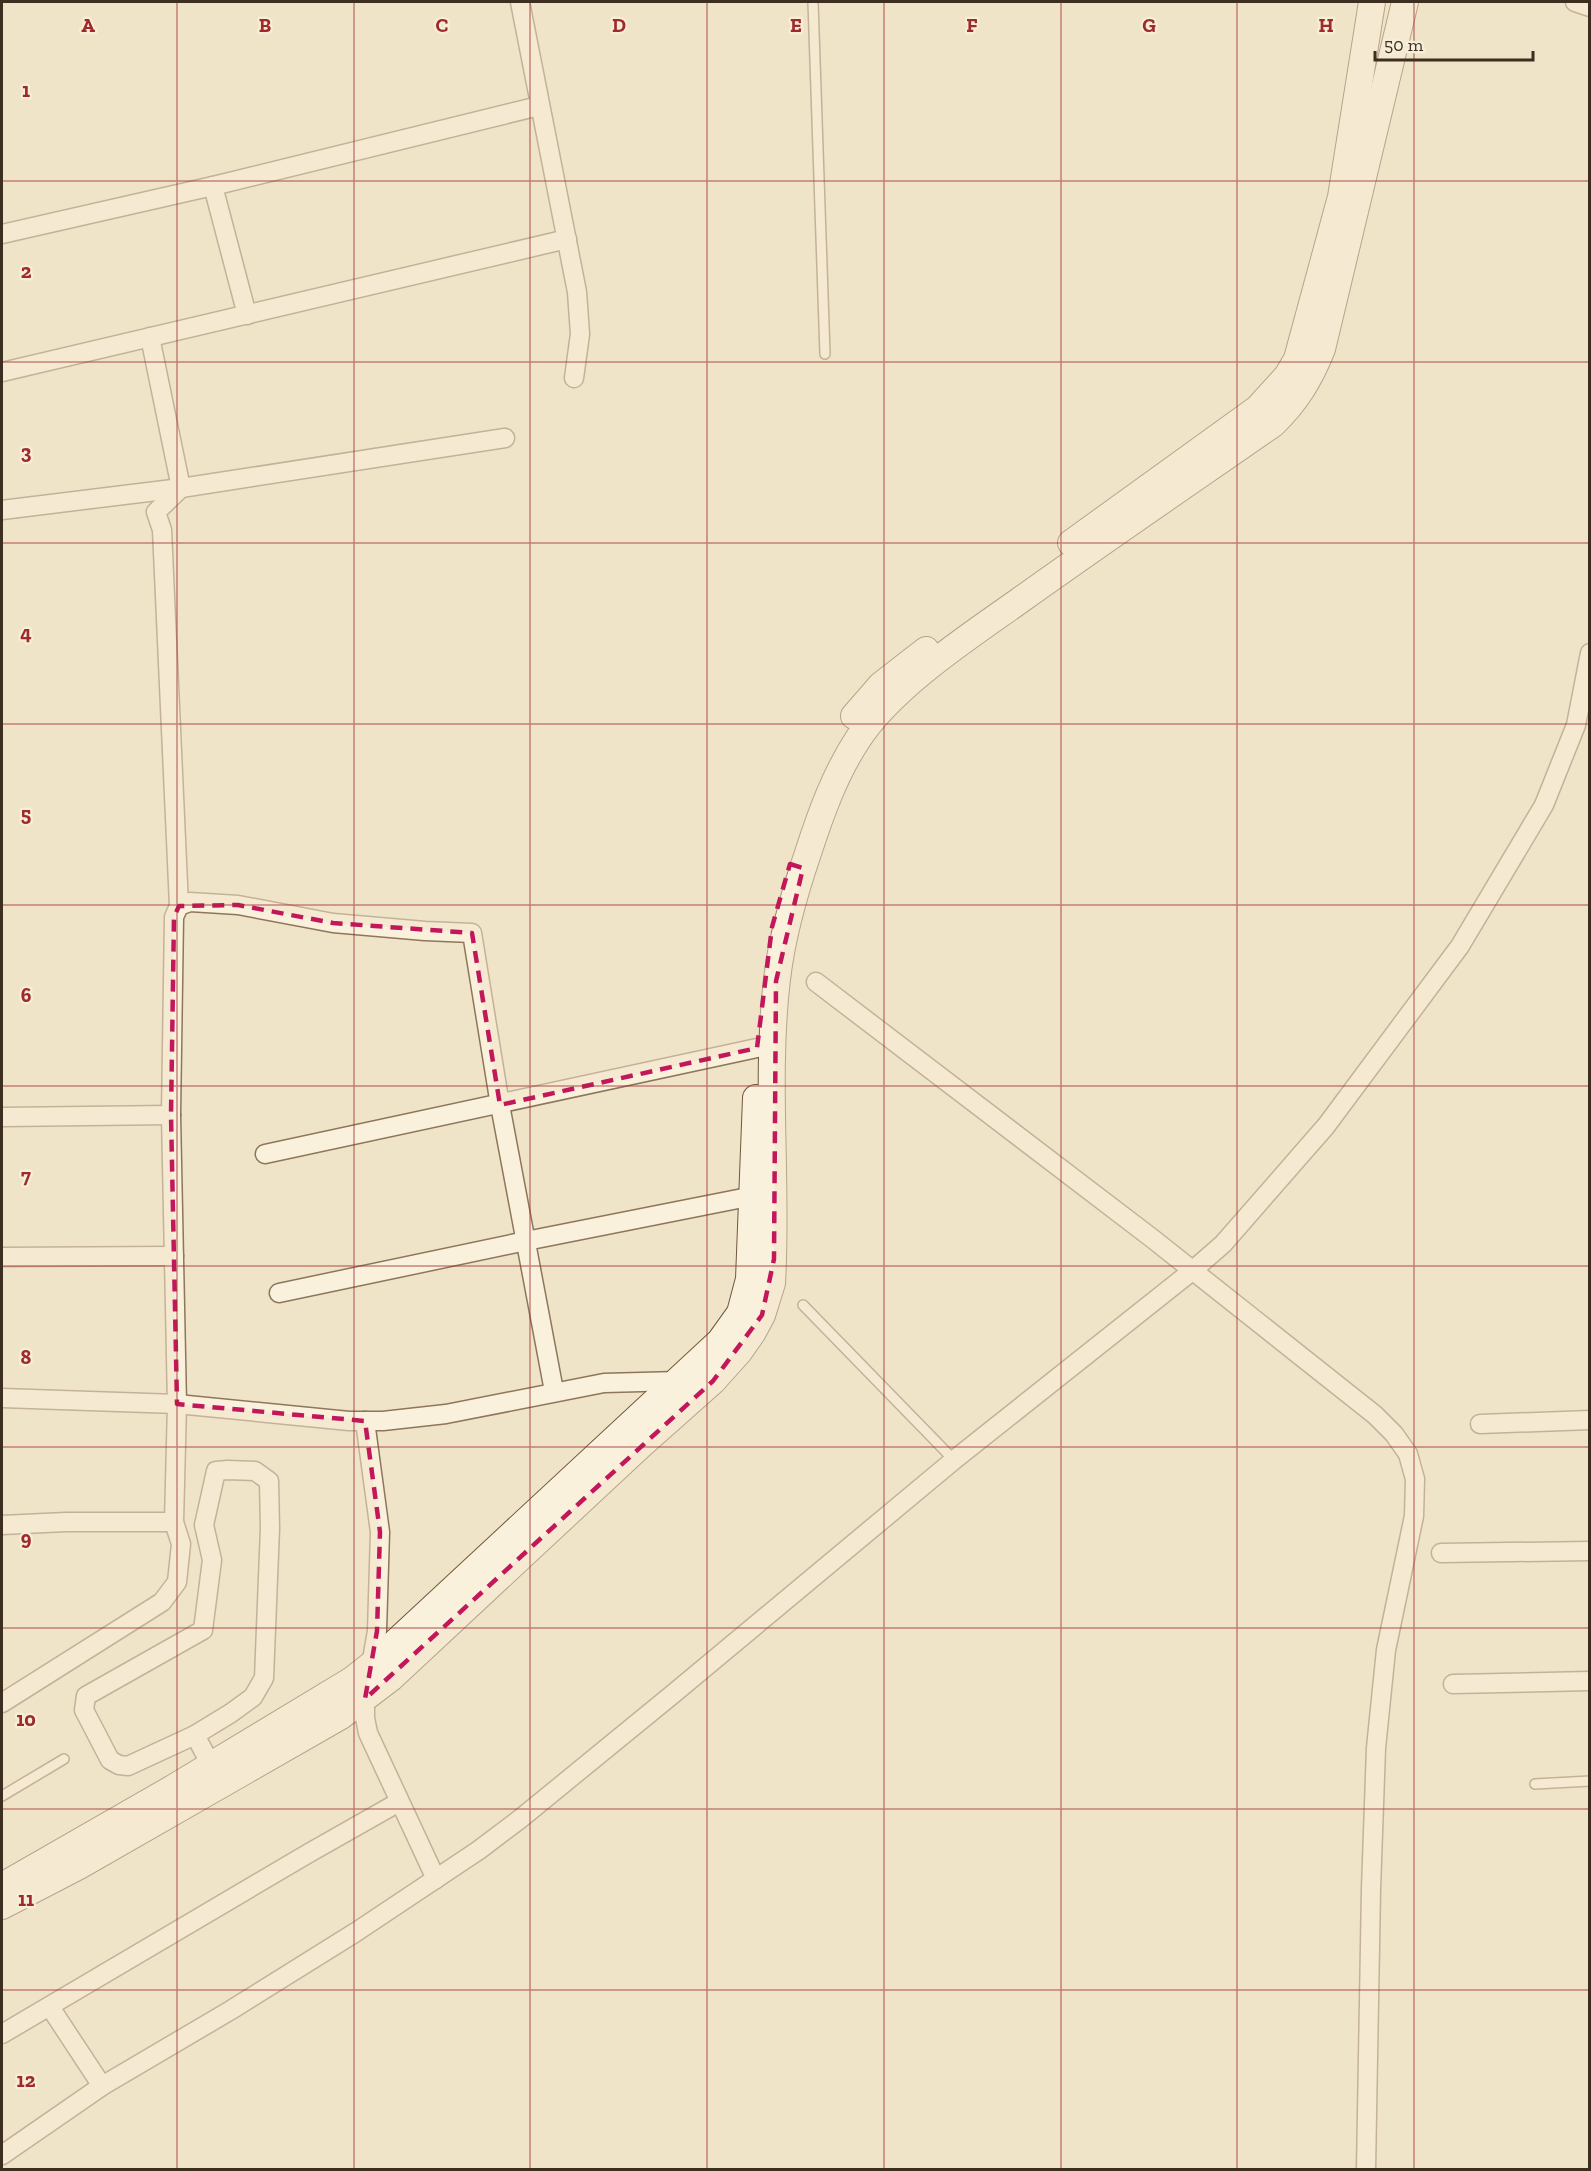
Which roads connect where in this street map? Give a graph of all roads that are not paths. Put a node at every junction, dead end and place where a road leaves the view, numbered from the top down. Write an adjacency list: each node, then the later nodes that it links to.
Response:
1 (520, 2): 7 (street)
2 (813, 2): 13 (lane)
3 (1372, 2): 20 (street)
4 (1405, 2): 20 (street)
5 (1575, 2): 6 (street)
6 (1590, 7)
7 (539, 106): 8 (street); 10 (street)
8 (213, 186): 9 (street); 11 (street)
9 (2, 234)
10 (567, 239): 11 (street); 15 (street)
11 (247, 315): 12 (street)
12 (150, 338): 14 (street); 17 (street)
13 (825, 354)
14 (2, 372)
15 (574, 378)
16 (505, 438): 17 (street)
17 (181, 488): 18 (street); 21 (street)
18 (2, 510)
19 (1590, 654): 32 (street)
20 (796, 866): 23 (street); 50 (street)
21 (179, 906): 24 (street); 25 (street)
22 (816, 982): 32 (street)
23 (757, 1048): 24 (street); 28 (street)
24 (500, 1105): 27 (street); 29 (street)
25 (171, 1115): 26 (street); 30 (street)
26 (2, 1117)
27 (265, 1154)
28 (753, 1196): 29 (street); 35 (street)
29 (526, 1241): 33 (street); 36 (street)
30 (174, 1256): 31 (street); 38 (street)
31 (2, 1257)
32 (1192, 1271): 42 (street); 66 (street)
33 (279, 1293)
34 (803, 1305): 42 (lane)
35 (679, 1381): 36 (street); 47 (street)
36 (554, 1391): 40 (street)
37 (2, 1398): 38 (street)
38 (177, 1404): 40 (street); 43 (street)
39 (1590, 1420): 41 (street)
40 (365, 1421): 47 (street)
41 (1480, 1424)
42 (954, 1460): 59 (street)
43 (174, 1522): 44 (street); 51 (street)
44 (2, 1525)
45 (1590, 1551): 46 (street)
46 (1441, 1553)
47 (371, 1665): 50 (street); 54 (street)
48 (1590, 1681): 49 (street)
49 (1453, 1684)
50 (365, 1699): 58 (street); 61 (street)
51 (2, 1703)
52 (195, 1735): 52 (street); 54 (street)
53 (64, 1759): 57 (lane)
54 (211, 1765): 60 (street)
55 (1590, 1781): 56 (lane)
56 (1535, 1784)
57 (2, 1796)
58 (399, 1803): 59 (street); 62 (street)
59 (436, 1879): 64 (street)
60 (2, 1886)
61 (2, 1906)
62 (50, 2007): 63 (street); 64 (street)
63 (2, 2034)
64 (102, 2086): 65 (street)
65 (2, 2155)
66 (1366, 2169)

